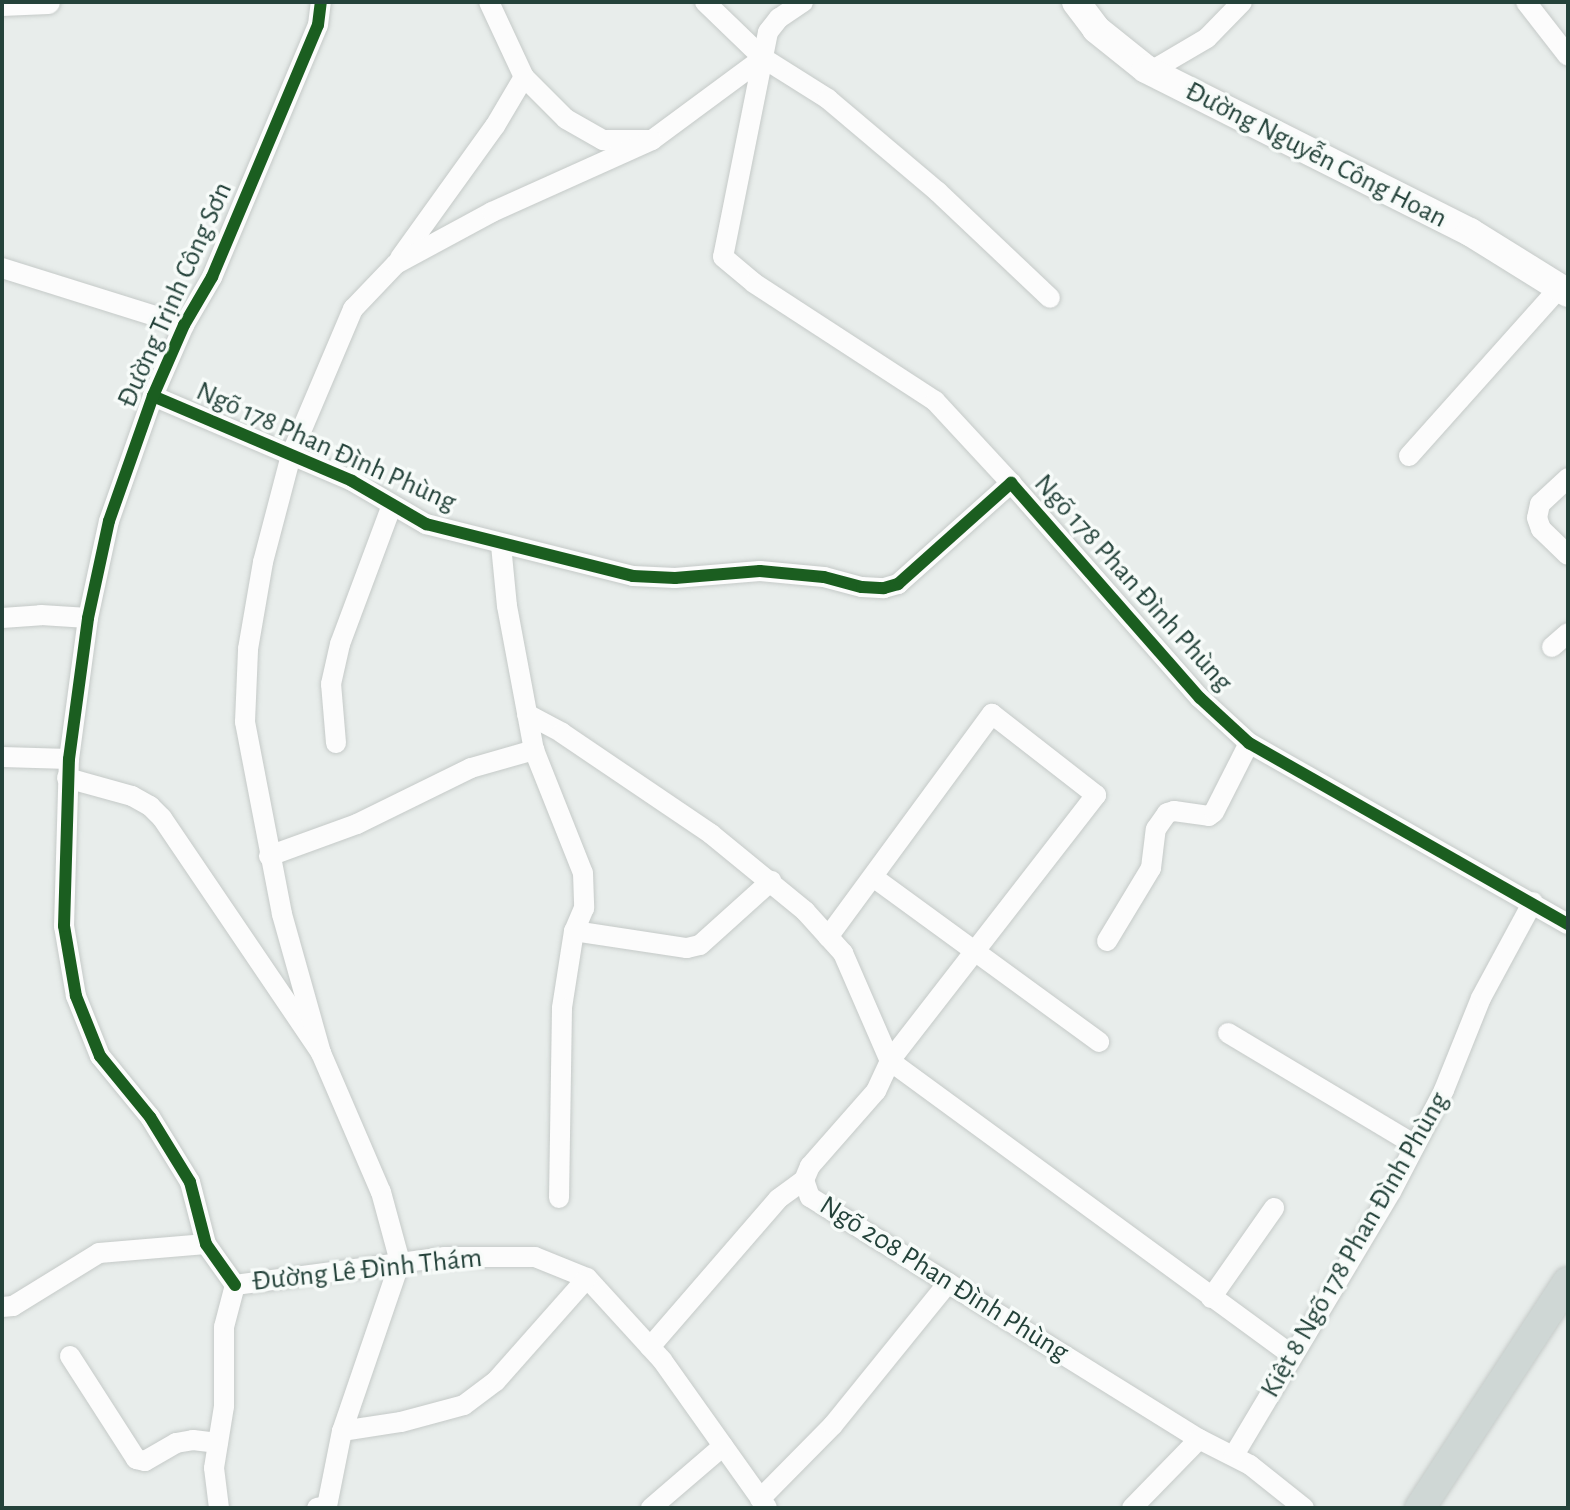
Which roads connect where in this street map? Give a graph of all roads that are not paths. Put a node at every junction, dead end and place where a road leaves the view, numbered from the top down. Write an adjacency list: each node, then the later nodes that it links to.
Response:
1 (48, 2): 9 (street)
2 (321, 2): 19 (street, Đường Trịnh Công Sơn)
3 (489, 2): 13 (street)
4 (705, 2): 11 (street)
5 (803, 2): 11 (street)
6 (1076, 2): 12 (main road, Đường Nguyễn Công Hoan)
7 (1242, 2): 12 (street)
8 (1526, 2): 10 (street)
9 (2, 4)
10 (1568, 56)
11 (763, 58): 14 (street); 18 (street); 24 (street)
12 (1151, 71): 17 (main road, Đường Nguyễn Công Hoan)
13 (524, 77): 14 (street); 15 (street)
14 (652, 140): 15 (street)
15 (396, 264): 21 (street)
16 (2, 268): 19 (street)
17 (1564, 290): 22 (street)
18 (1050, 298)
19 (184, 325): 20 (street, Đường Trịnh Công Sơn)
20 (153, 396): 21 (street, Ngõ 178 Phan Đình Phùng); 29 (street, Đường Trịnh Công Sơn)
21 (291, 455): 25 (street, Ngõ 178 Phan Đình Phùng); 38 (street)
22 (1409, 456)
23 (1568, 478): 27 (street)
24 (1011, 483): 26 (street, Ngõ 178 Phan Đình Phùng); 34 (street, Ngõ 178 Phan Đình Phùng)
25 (392, 505): 26 (street, Ngõ 178 Phan Đình Phùng); 33 (street)
26 (501, 545): 32 (street)
27 (1568, 555)
28 (2, 618): 29 (street)
29 (88, 618): 37 (street, Đường Trịnh Công Sơn)
30 (1568, 633): 31 (street)
31 (1552, 647)
32 (527, 714): 35 (street); 40 (street)
33 (336, 743)
34 (1249, 743): 41 (street, Ngõ 178 Phan Đình Phùng); 45 (street)
35 (534, 750): 38 (street); 43 (street)
36 (2, 757): 37 (street)
37 (68, 768): 49 (street); 55 (street, Đường Trịnh Công Sơn)
38 (269, 856): 49 (street)
39 (873, 877): 44 (street); 46 (street); 46 (street, Ngõ 208 Phan Đình Phùng)
40 (771, 881): 43 (street); 44 (street)
41 (1533, 902): 42 (street, Ngõ 178 Phan Đình Phùng); 51 (street, Kiệt 8 Ngõ 178 Phan Đình Phùng)
42 (1568, 924)
43 (574, 931): 53 (street)
44 (828, 937): 50 (street)
45 (1107, 941)
46 (973, 952): 48 (street); 50 (street, Ngõ 208 Phan Đình Phùng)
47 (1228, 1033): 51 (street)
48 (1099, 1042)
49 (321, 1053): 56 (street)
50 (890, 1061): 52 (street, Ngõ 208 Phan Đình Phùng); 61 (street)
51 (1415, 1145): 64 (street, Kiệt 8 Ngõ 178 Phan Đình Phùng)
52 (804, 1180): 58 (street, Ngõ 208 Phan Đình Phùng); 63 (street)
53 (559, 1198)
54 (1274, 1208): 61 (street)
55 (206, 1244): 59 (street, Đường Trịnh Công Sơn); 62 (street)
56 (400, 1262): 57 (street, Đường Lê Đình Thám); 59 (street, Đường Lê Đình Thám); 66 (street)
57 (587, 1278): 63 (street, Đường Lê Đình Thám); 66 (street)
58 (948, 1283): 67 (street, Ngõ 208 Phan Đình Phùng); 71 (street)
59 (235, 1285): 68 (street)
60 (1566, 1289): 73 (main road)
61 (1211, 1298): 64 (street)
62 (2, 1308)
63 (650, 1347): 69 (street, Đường Lê Đình Thám)
64 (1292, 1355): 70 (street, Kiệt 8 Ngõ 178 Phan Đình Phùng)
65 (70, 1356): 68 (street)
66 (342, 1431): 72 (street)
67 (1199, 1439): 70 (street, Ngõ 208 Phan Đình Phùng); 76 (street)
68 (218, 1443): 74 (street)
69 (723, 1446): 71 (street, Đường Lê Đình Thám); 75 (street)
70 (1242, 1460): 77 (street, Ngõ 208 Phan Đình Phùng)
71 (763, 1503)
72 (324, 1507)
73 (1424, 1507)
74 (219, 1508)
75 (651, 1508)
76 (1132, 1508)
77 (1304, 1508)

